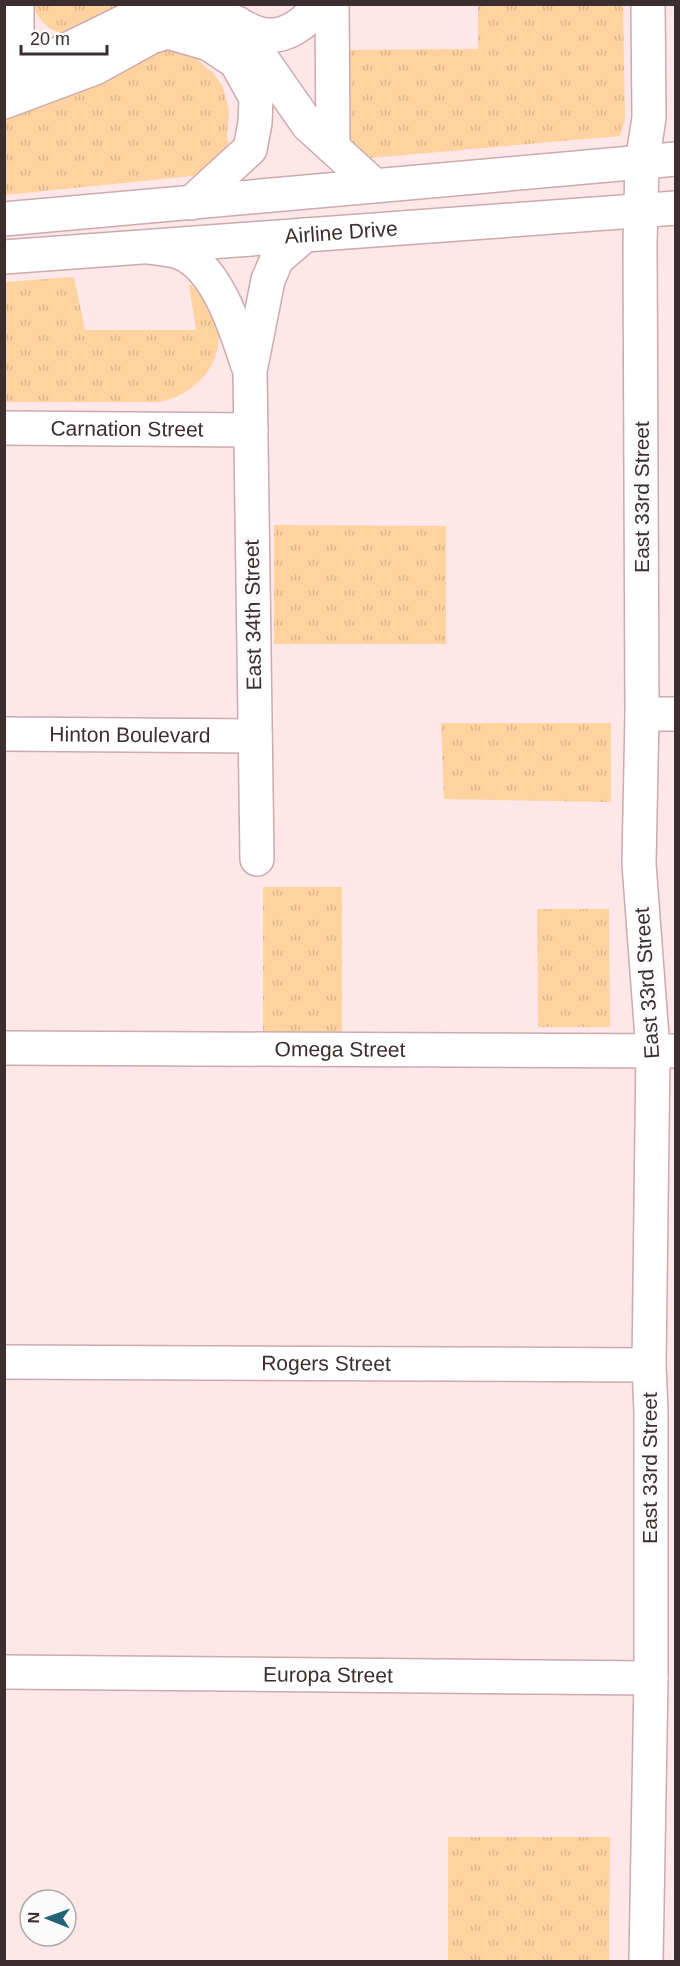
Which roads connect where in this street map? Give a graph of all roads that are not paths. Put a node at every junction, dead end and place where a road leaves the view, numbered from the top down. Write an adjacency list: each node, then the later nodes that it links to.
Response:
1 (16, 4): 8 (street)
2 (173, 4): 8 (street)
3 (181, 4): 7 (street)
4 (318, 4): 7 (street)
5 (332, 4): 9 (street)
6 (648, 4): 11 (street, East 33rd Street)
7 (237, 23): 9 (street)
8 (13, 87): 13 (street)
9 (333, 146): 12 (street)
10 (675, 159): 11 (street, Airline Drive)
11 (642, 164): 12 (street, Airline Drive); 15 (street, East 33rd Street)
12 (374, 185): 13 (street, Airline Drive)
13 (191, 203): 16 (street, Airline Drive)
14 (675, 208): 15 (street, Airline Drive)
15 (641, 213): 17 (street, Airline Drive); 23 (street, East 33rd Street)
16 (4, 219)
17 (305, 235): 18 (street, Airline Drive); 20 (street, East 34th Street)
18 (146, 246): 19 (street, Airline Drive); 20 (street, East 34th Street)
19 (4, 257)
20 (250, 371): 22 (street, East 34th Street)
21 (4, 428): 22 (street, Carnation Street)
22 (251, 430): 26 (street, East 34th Street)
23 (642, 714): 24 (street); 29 (street, East 33rd Street)
24 (675, 714)
25 (4, 734): 26 (street, Hinton Boulevard)
26 (255, 736): 27 (street, East 34th Street)
27 (256, 859)
28 (4, 1048): 29 (street, Omega Street)
29 (664, 1052): 31 (street, East 33rd Street)
30 (4, 1362): 31 (street, Rogers Street)
31 (649, 1365): 32 (street, East 33rd Street)
32 (663, 1412): 34 (street, East 33rd Street)
33 (4, 1672): 34 (street, Europa Street)
34 (651, 1678): 35 (street, East 33rd Street)
35 (646, 1962)

